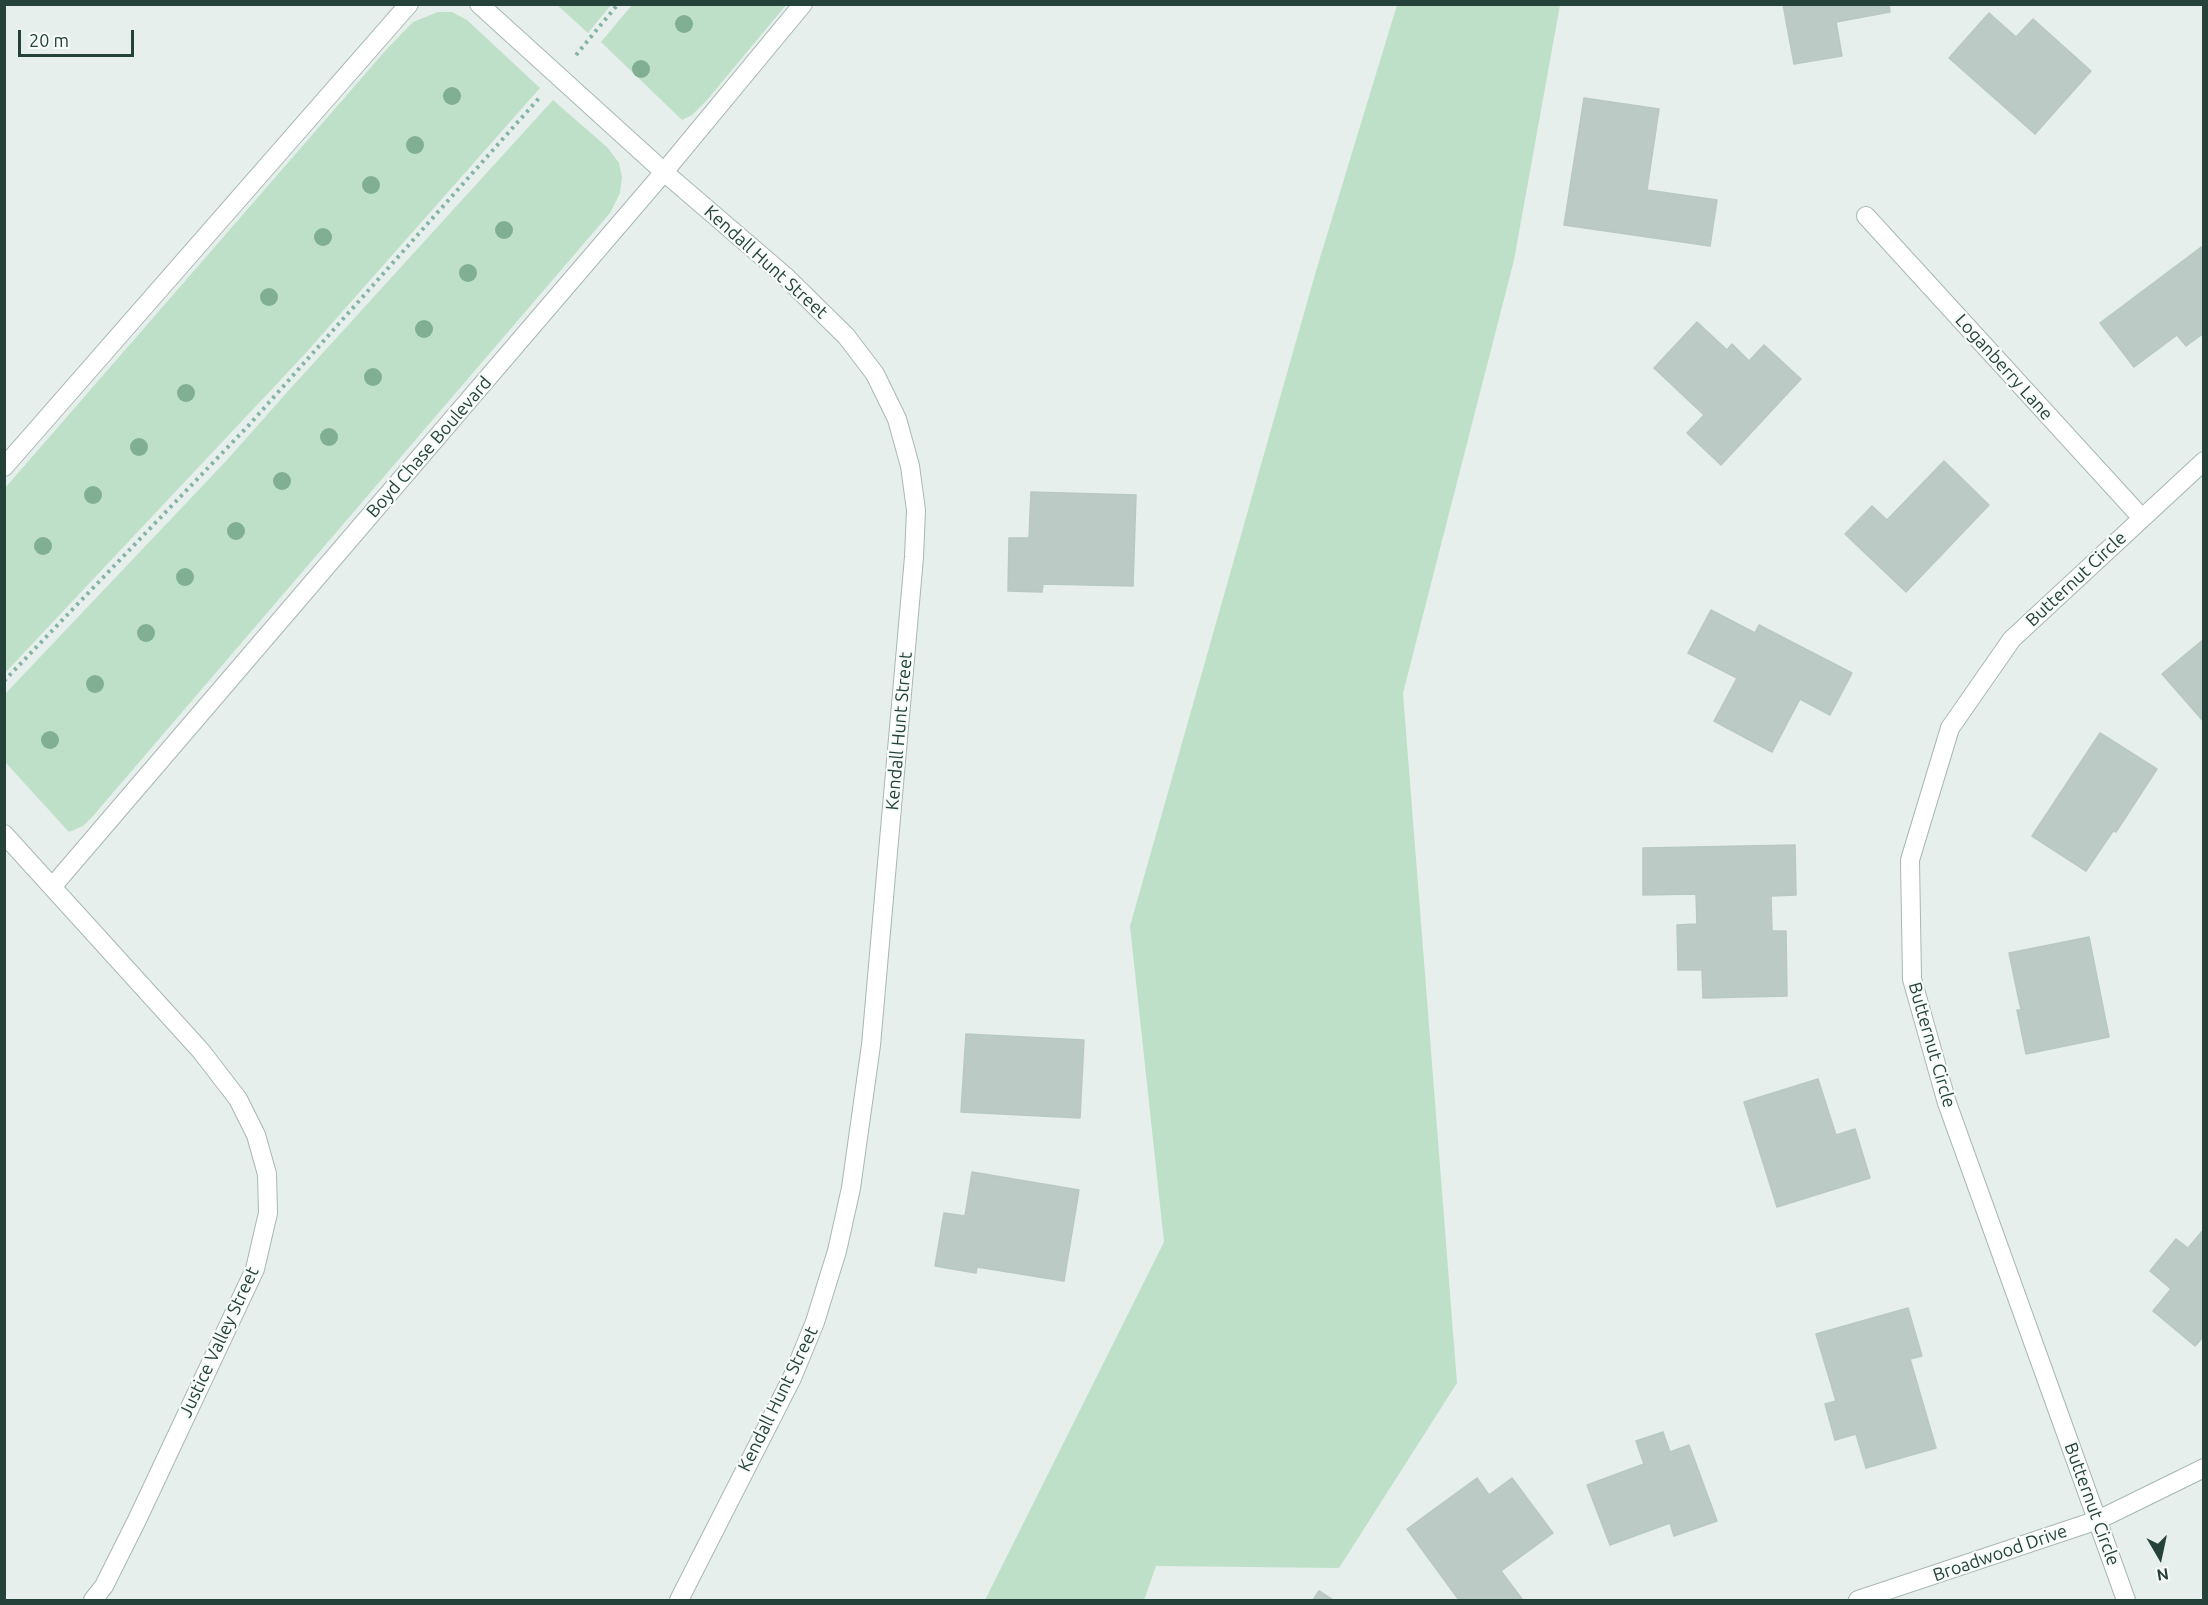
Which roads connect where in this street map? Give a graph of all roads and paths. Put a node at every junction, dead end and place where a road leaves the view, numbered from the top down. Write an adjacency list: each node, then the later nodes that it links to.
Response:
1 (409, 4): 9 (street)
2 (478, 4): 5 (street, Kendall Hunt Street)
3 (618, 4): 5 (path)
4 (803, 4): 6 (street, Boyd Chase Boulevard)
5 (558, 77): 6 (street, Kendall Hunt Street); 11 (path)
6 (664, 172): 13 (street, Boyd Chase Boulevard); 17 (street, Kendall Hunt Street)
7 (1866, 216): 10 (street, Loganberry Lane)
8 (2204, 461): 10 (street, Butternut Circle)
9 (4, 466)
10 (2141, 517): 15 (street, Butternut Circle)
11 (4, 681)
12 (4, 834): 13 (street, Justice Valley Street)
13 (52, 887): 16 (street, Justice Valley Street)
14 (2204, 1468): 15 (street, Broadwood Drive)
15 (2098, 1520): 18 (street, Broadwood Drive); 19 (street, Butternut Circle)
16 (93, 1600)
17 (679, 1600)
18 (1858, 1600)
19 (2127, 1600)

